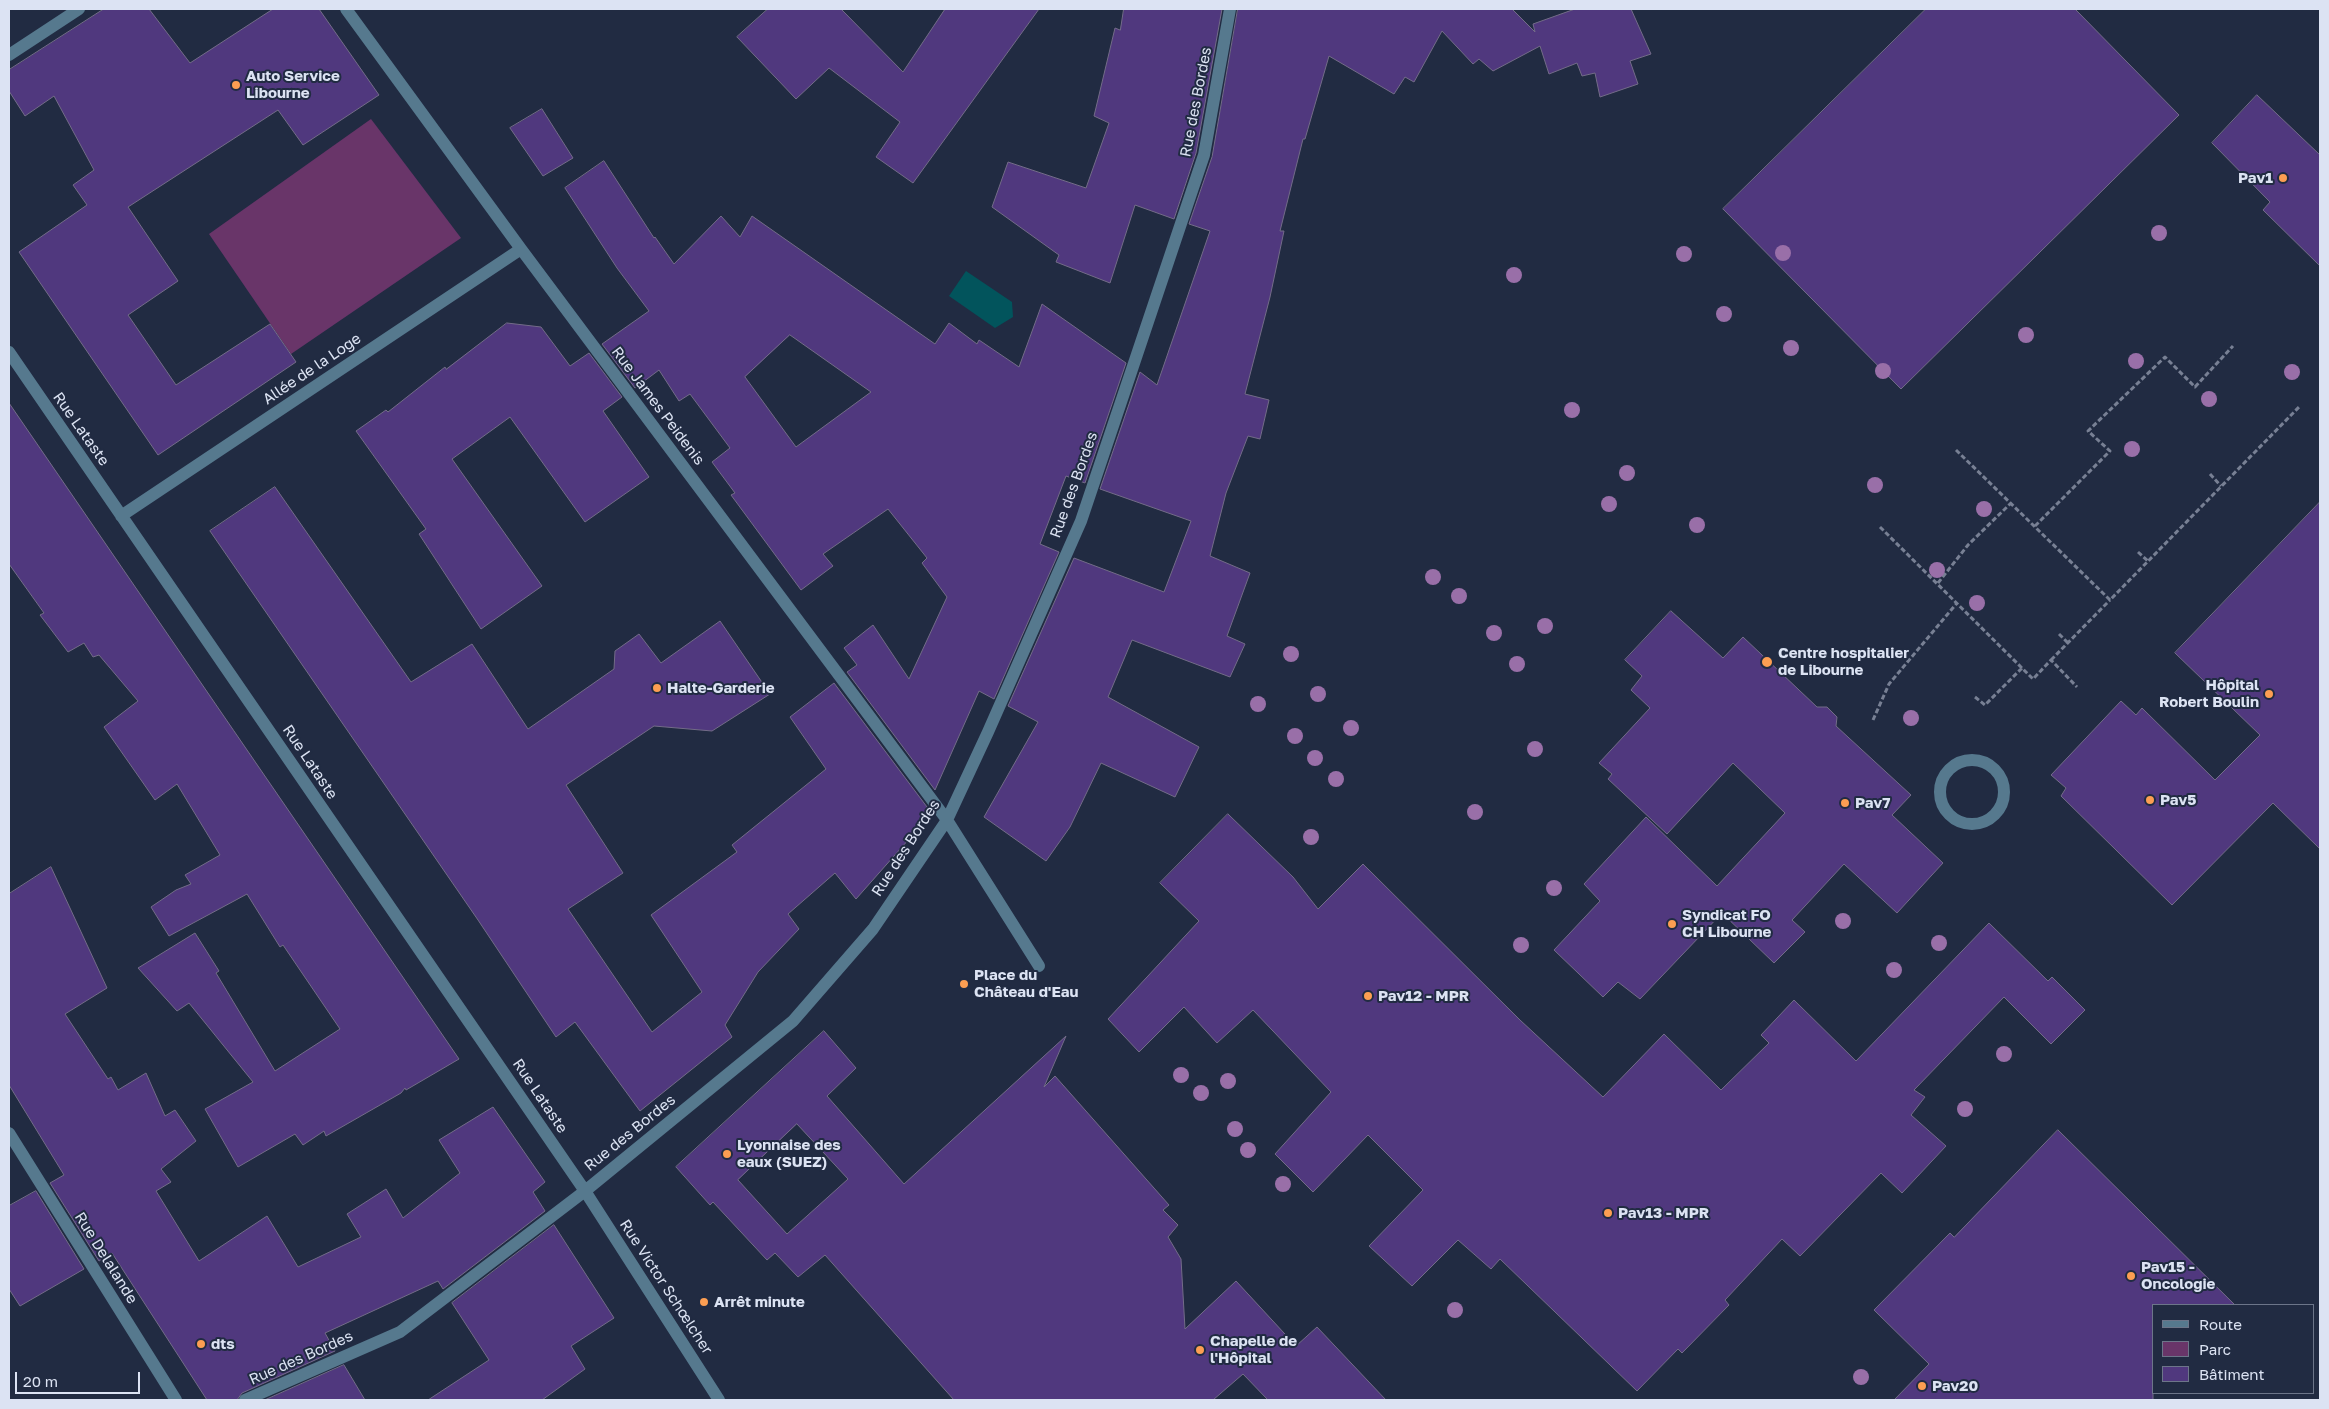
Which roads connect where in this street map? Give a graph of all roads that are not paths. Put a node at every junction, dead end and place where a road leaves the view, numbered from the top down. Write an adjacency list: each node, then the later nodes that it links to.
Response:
1 (78, 9): 4 (street)
2 (346, 9): 5 (street, Rue James Peidenis)
3 (1230, 9): 9 (street, Rue des Bordes)
4 (9, 55)
5 (521, 250): 7 (street, Allée de la Loge); 9 (street, Rue James Peidenis)
6 (9, 352): 7 (street, Rue Lataste)
7 (121, 516): 12 (street, Rue Lataste)
8 (1956, 765): 8 (street)
9 (947, 820): 10 (street); 12 (street, Rue des Bordes)
10 (1039, 966)
11 (9, 1133): 13 (street, Rue Delalande)
12 (585, 1191): 14 (street, Rue des Bordes); 15 (street, Rue Victor Schœlcher)
13 (176, 1400)
14 (245, 1400)
15 (719, 1400)

